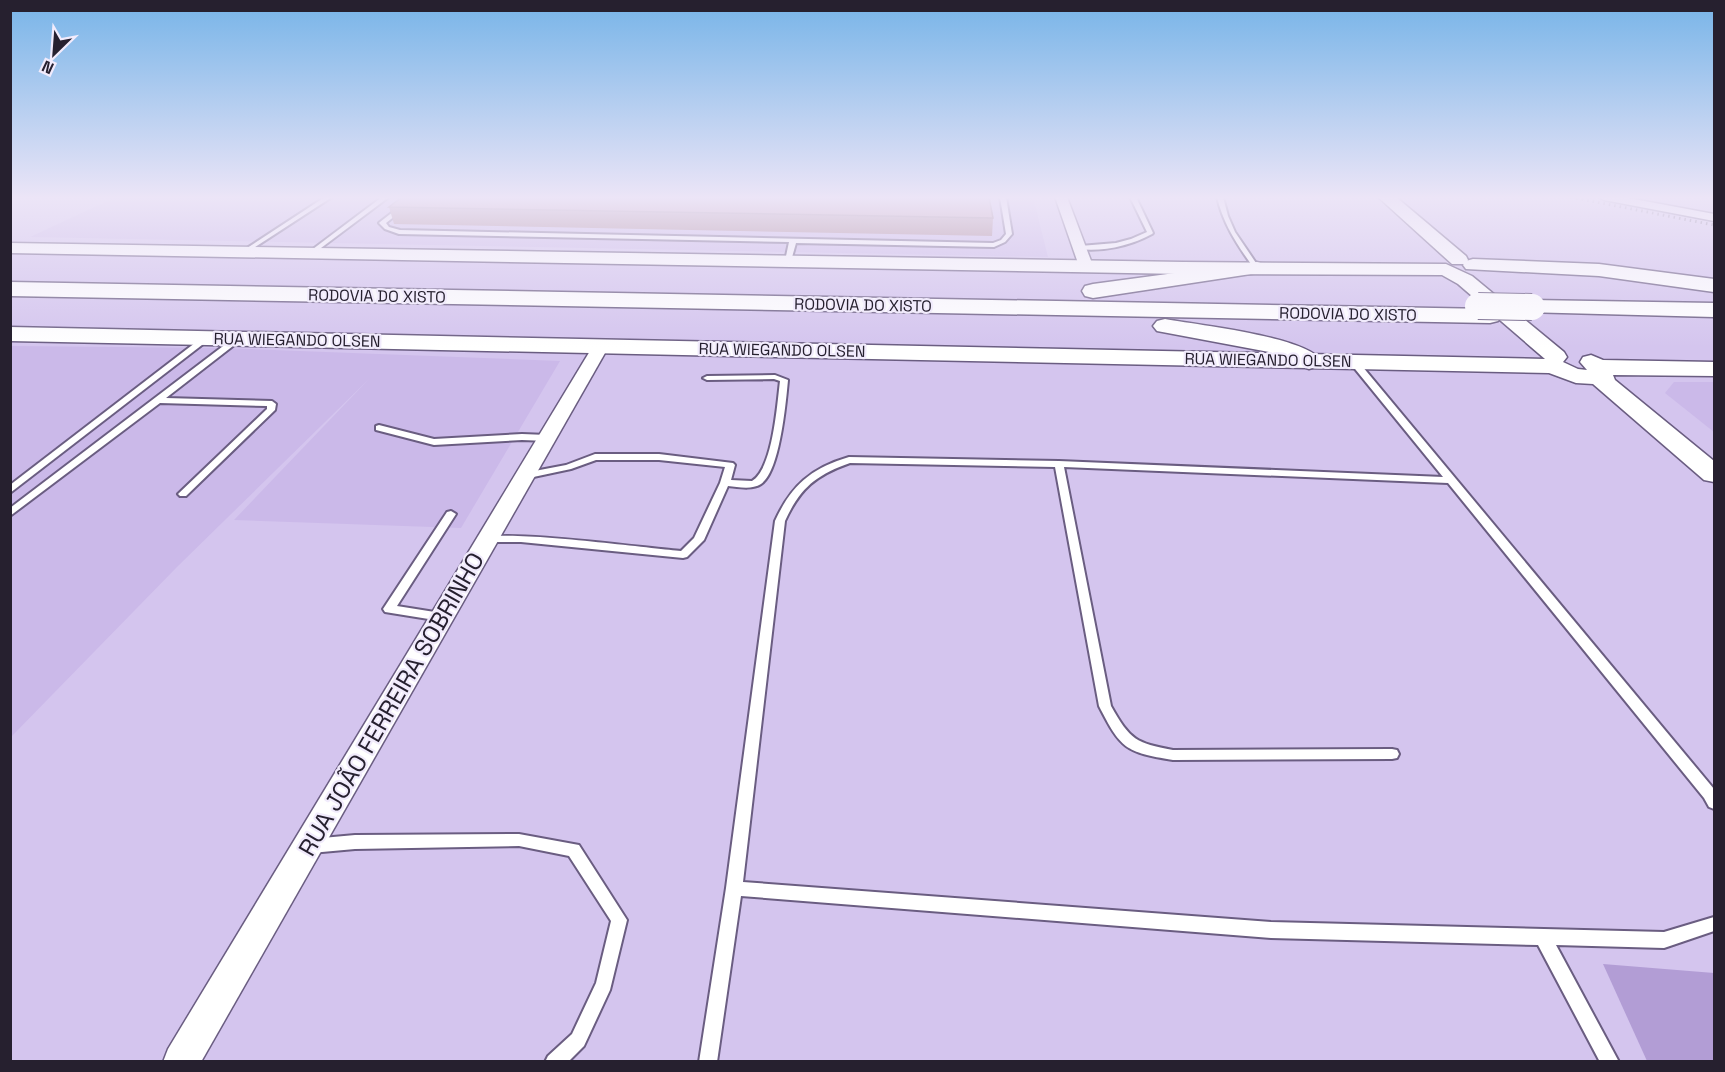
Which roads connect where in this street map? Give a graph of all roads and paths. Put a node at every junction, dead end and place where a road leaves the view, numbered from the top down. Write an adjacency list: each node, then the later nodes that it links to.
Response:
1 (252, 247): 10 (lane)
2 (319, 247): 11 (lane)
3 (791, 247): 12 (lane)
4 (1097, 247): 9 (lane)
5 (1242, 247): 13 (lane)
6 (1433, 247): 14 (main road)
7 (1437, 247): 14 (main road)
8 (10, 248): 10 (main road)
9 (1080, 248): 15 (street)
10 (244, 252): 11 (main road)
11 (311, 253): 12 (main road)
12 (788, 261): 15 (main road)
13 (1255, 265): 14 (main road); 15 (main road); 19 (highway)
14 (1455, 265): 17 (highway); 29 (main road); 29 (main road)
15 (1086, 266)
16 (10, 279): 19 (highway, RODOVIA DO XISTO)
17 (1714, 286)
18 (10, 289): 19 (highway, RODOVIA DO XISTO)
19 (1012, 302): 21 (highway, RODOVIA DO XISTO); 27 (highway)
20 (1714, 310): 21 (highway, RODOVIA DO XISTO)
21 (1538, 312): 22 (highway, RODOVIA DO XISTO)
22 (1714, 320)
23 (10, 334): 24 (main road, RUA WIEGANDO OLSEN)
24 (207, 338): 25 (main road, RUA WIEGANDO OLSEN); 41 (lane)
25 (238, 339): 26 (main road, RUA WIEGANDO OLSEN); 33 (lane)
26 (601, 346): 27 (main road, RUA WIEGANDO OLSEN); 35 (street, RUA JOÃO FERREIRA SOBRINHO)
27 (1309, 361): 28 (main road, RUA WIEGANDO OLSEN)
28 (1354, 362): 29 (main road, RUA WIEGANDO OLSEN); 39 (lane)
29 (1562, 363): 31 (main road, RUA WIEGANDO OLSEN); 42 (main road)
30 (1714, 369): 31 (main road)
31 (1600, 371): 37 (main road)
32 (707, 378): 40 (lane)
33 (160, 400): 43 (lane); 44 (lane)
34 (379, 428): 35 (lane)
35 (547, 438): 38 (street, RUA JOÃO FERREIRA SOBRINHO)
36 (1059, 464): 39 (lane); 48 (lane); 51 (lane)
37 (1714, 474)
38 (524, 476): 40 (lane); 46 (street, RUA JOÃO FERREIRA SOBRINHO)
39 (1450, 480): 49 (lane)
40 (725, 483): 46 (lane)
41 (10, 490)
42 (1714, 493)
43 (183, 494)
44 (12, 508)
45 (451, 514): 47 (lane)
46 (488, 539): 47 (street, RUA JOÃO FERREIRA SOBRINHO)
47 (441, 617): 50 (street, RUA JOÃO FERREIRA SOBRINHO)
48 (1392, 754)
49 (1714, 803)
50 (308, 846): 54 (street, RUA JOÃO FERREIRA SOBRINHO); 55 (lane)
51 (734, 888): 53 (lane); 56 (lane)
52 (1714, 924): 53 (lane)
53 (1543, 938): 57 (lane)
54 (181, 1062)
55 (554, 1062)
56 (708, 1062)
57 (1610, 1062)

